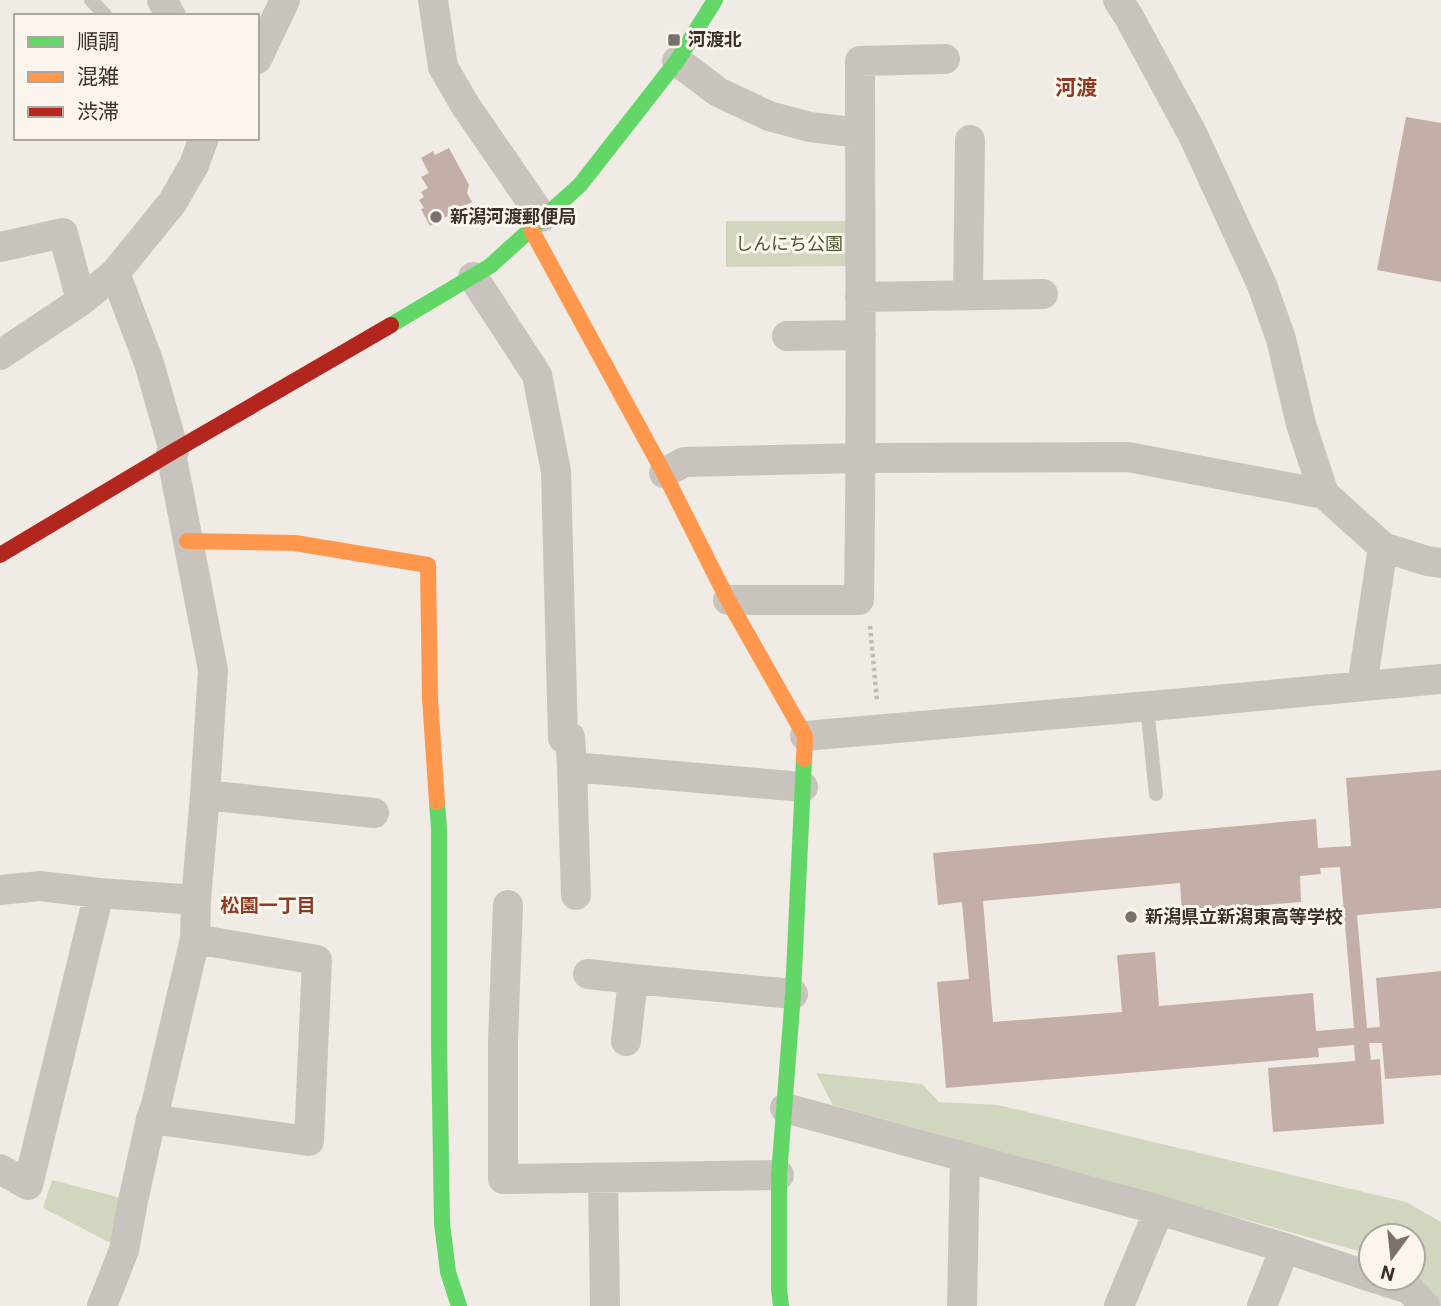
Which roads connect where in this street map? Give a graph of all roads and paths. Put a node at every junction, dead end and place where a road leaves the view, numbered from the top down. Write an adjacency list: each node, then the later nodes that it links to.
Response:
1 (91, 0): 6 (lane)
2 (285, 0): 7 (street)
3 (433, 0): 13 (street)
4 (715, 0): 9 (street)
5 (1118, 0): 27 (street)
6 (104, 14)
7 (259, 55)
8 (945, 59): 10 (street)
9 (677, 61): 10 (street); 13 (street)
10 (860, 133): 19 (street)
11 (203, 140): 15 (street)
12 (970, 140): 18 (street)
13 (536, 223): 16 (street); 26 (street)
14 (0, 247): 20 (street)
15 (115, 274): 20 (street); 24 (street)
16 (473, 277): 24 (street); 39 (street)
17 (1043, 294): 18 (street)
18 (968, 295): 19 (street)
19 (860, 297): 21 (street)
20 (81, 301): 23 (street)
21 (861, 335): 22 (street); 25 (street)
22 (787, 336)
23 (0, 355)
24 (173, 452): 28 (street); 30 (street)
25 (862, 458): 26 (street); 27 (street); 33 (street)
26 (664, 472): 32 (street)
27 (1324, 494): 29 (street)
28 (187, 541): 42 (street); 64 (street)
29 (1383, 547): 31 (street); 35 (street)
30 (0, 555)
31 (1441, 563)
32 (728, 600): 33 (street); 38 (street)
33 (859, 600): 37 (path)
34 (1441, 679): 35 (street)
35 (1362, 686): 36 (street)
36 (1147, 707): 37 (street); 41 (lane)
37 (880, 730): 38 (street)
38 (805, 736): 40 (street)
39 (572, 767): 40 (street); 46 (street)
40 (803, 787): 52 (street)
41 (1156, 794)
42 (205, 795): 43 (street); 47 (street)
43 (374, 813)
44 (0, 890): 45 (street)
45 (99, 893): 47 (street); 57 (street)
46 (576, 895)
47 (196, 900): 49 (street)
48 (508, 905): 59 (street)
49 (195, 939): 55 (street); 55 (street)
50 (588, 974): 51 (street)
51 (633, 979): 52 (street); 53 (street)
52 (793, 995): 54 (street)
53 (626, 1041)
54 (785, 1108): 56 (street); 58 (street)
55 (151, 1119): 63 (street)
56 (965, 1157): 60 (street); 67 (street)
57 (0, 1169)
58 (779, 1175): 59 (street); 66 (street)
59 (603, 1178): 65 (street)
60 (1159, 1210): 61 (street); 68 (street)
61 (1285, 1248): 62 (street); 69 (street)
62 (1357, 1273)
63 (102, 1306)
64 (459, 1306)
65 (605, 1306)
66 (781, 1306)
67 (962, 1306)
68 (1119, 1306)
69 (1262, 1306)

